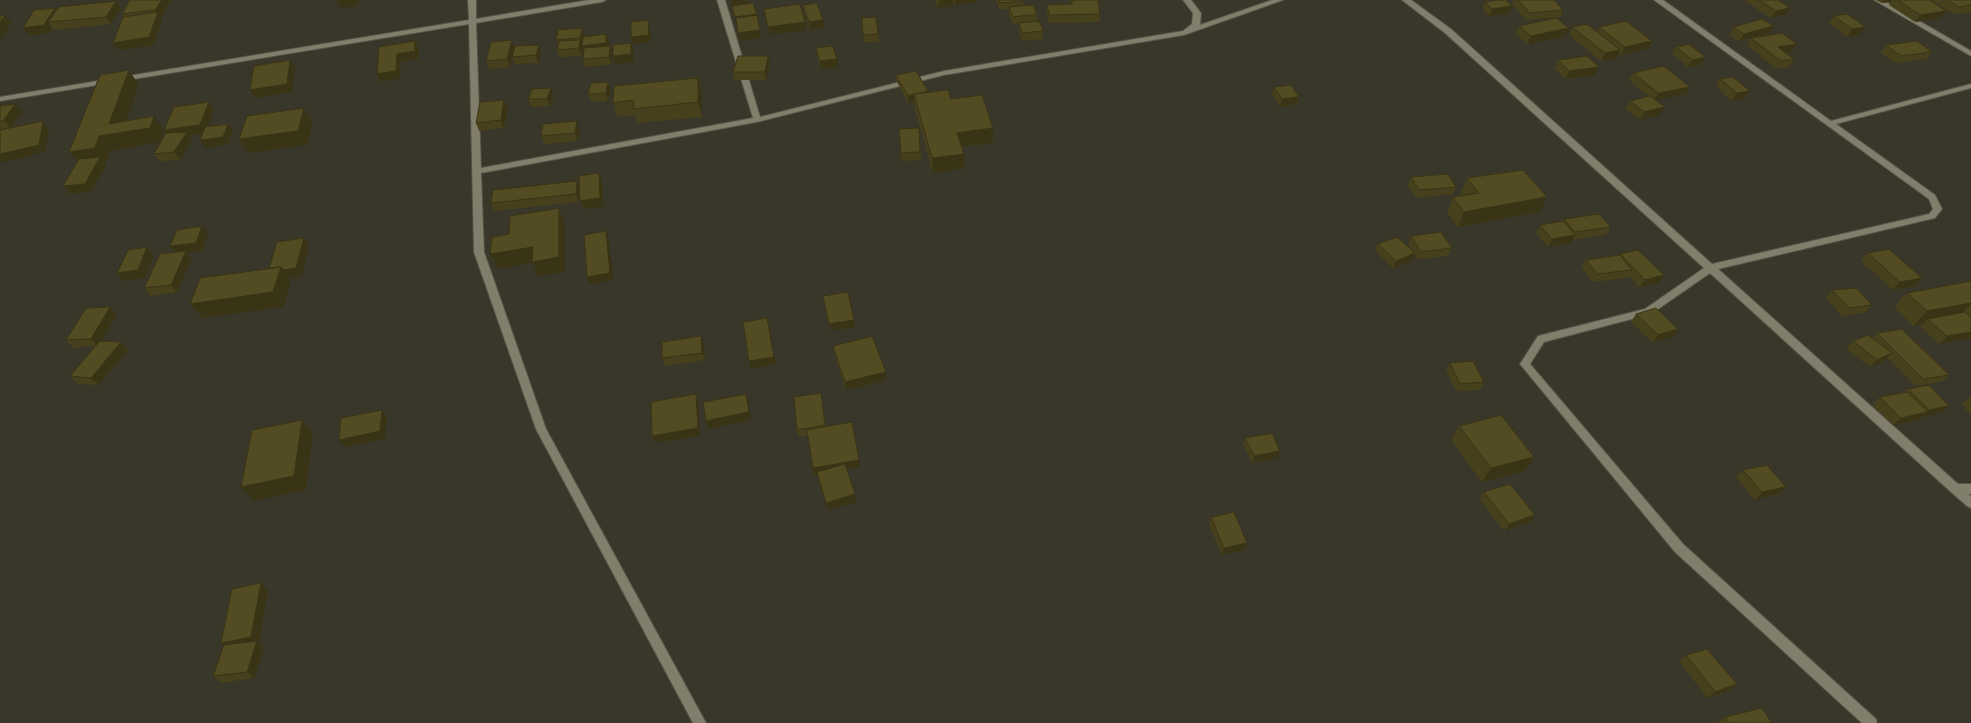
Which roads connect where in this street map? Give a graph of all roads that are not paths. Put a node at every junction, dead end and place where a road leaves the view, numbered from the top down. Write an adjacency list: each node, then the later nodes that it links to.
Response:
1 (472, 0): 9 (street)
2 (602, 0): 9 (street)
3 (721, 0): 14 (street)
4 (1187, 0): 10 (street)
5 (1279, 0): 10 (street)
6 (1406, 0): 17 (street)
7 (1658, 0): 15 (street)
8 (1878, 0): 11 (street)
9 (472, 21): 13 (street); 16 (street)
10 (1184, 34): 14 (street)
11 (1971, 54)
12 (1971, 86): 15 (street)
13 (0, 99)
14 (757, 120): 16 (street)
15 (1832, 123): 17 (street)
16 (476, 171): 21 (street)
17 (1710, 268): 18 (street); 22 (street)
18 (1955, 489): 19 (street); 20 (street)
19 (1971, 489)
20 (1971, 503)
21 (700, 723)
22 (1871, 723)

